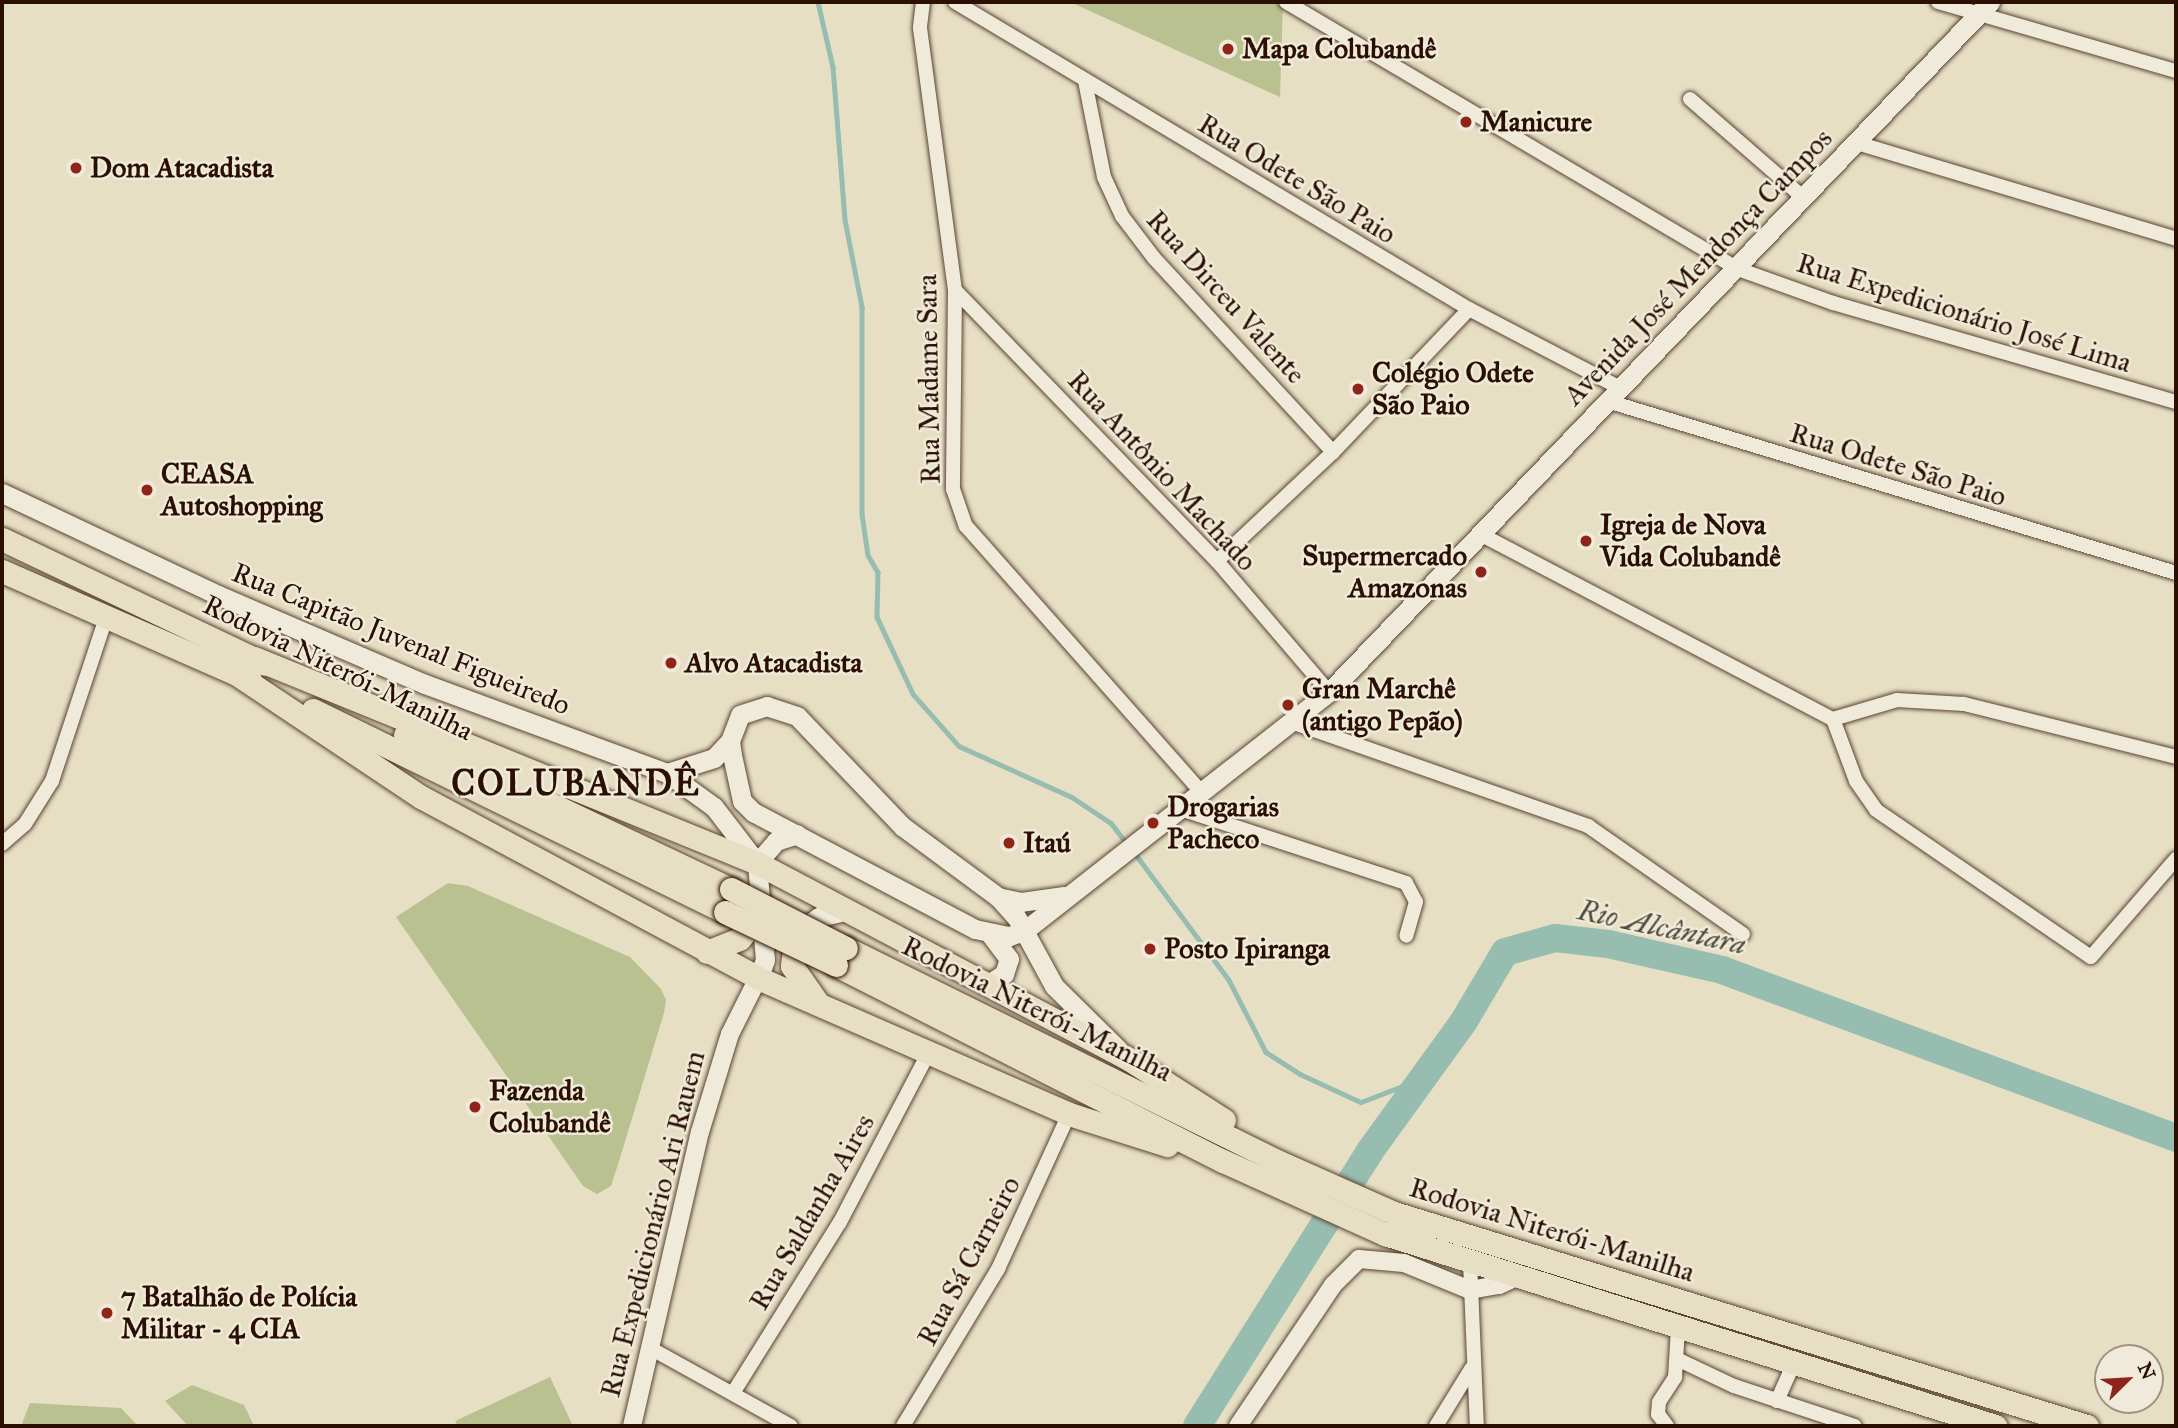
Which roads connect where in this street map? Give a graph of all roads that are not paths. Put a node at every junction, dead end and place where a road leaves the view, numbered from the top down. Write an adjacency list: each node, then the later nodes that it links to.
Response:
1 (923, 2): 13 (street, Rua Madame Sara)
2 (955, 2): 7 (street, Rua Odete São Paio)
3 (1286, 2): 12 (street, Rua Expedicionário José Lima)
4 (1938, 2): 5 (street)
5 (1985, 7): 6 (street); 9 (main road, Avenida José Mendonça Campos)
6 (2176, 71)
7 (1085, 81): 14 (street, Rua Odete São Paio); 17 (street, Rua Dirceu Valente)
8 (1690, 99): 10 (street)
9 (1857, 143): 10 (main road, Avenida José Mendonça Campos); 11 (street)
10 (1805, 199): 12 (main road, Avenida José Mendonça Campos)
11 (2176, 239)
12 (1738, 269): 15 (main road, Avenida José Mendonça Campos); 16 (street, Rua Expedicionário José Lima)
13 (955, 290): 21 (street, Rua Antônio Machado); 32 (street, Rua Madame Sara)
14 (1469, 309): 15 (street, Rua Odete São Paio); 17 (street)
15 (1614, 395): 19 (main road, Avenida José Mendonça Campos); 23 (street, Rua Odete São Paio)
16 (2176, 402)
17 (1333, 452): 21 (street)
18 (2, 493): 31 (main road, Rua Capitão Juvenal Figueiredo)
19 (1480, 534): 26 (main road, Avenida José Mendonça Campos); 27 (street)
20 (2, 539): 25 (highway, Rodovia Niterói-Manilha)
21 (1217, 561): 26 (street, Rua Antônio Machado)
22 (2, 570): 24 (highway, Rodovia Niterói-Manilha)
23 (2176, 573)
24 (107, 615): 25 (highway, Rodovia Niterói-Manilha); 35 (street)
25 (246, 666): 37 (highway); 47 (highway); 48 (highway, Rodovia Niterói-Manilha, bridge); 48 (highway, Rodovia Niterói-Manilha, bridge)
26 (1328, 692): 28 (main road, Avenida José Mendonça Campos)
27 (1833, 719): 30 (street); 36 (street)
28 (1294, 723): 32 (main road, Avenida José Mendonça Campos); 45 (street)
29 (730, 741): 31 (main road); 34 (main road); 38 (main road)
30 (2176, 757)
31 (667, 773): 37 (main road, Rua Capitão Juvenal Figueiredo)
32 (1202, 793): 33 (main road, Avenida José Mendonça Campos)
33 (1181, 809): 39 (main road, Avenida José Mendonça Campos); 46 (street)
34 (797, 834): 37 (main road); 44 (main road)
35 (2, 844)
36 (2176, 859)
37 (757, 863): 40 (highway); 41 (main road, Rua Expedicionário Ari Rauem)
38 (998, 897): 39 (main road); 42 (main road); 44 (main road)
39 (1064, 897): 42 (main road, Avenida José Mendonça Campos)
40 (849, 910): 43 (main road, Rua Expedicionário Ari Rauem); 50 (highway)
41 (763, 912): 47 (highway); 49 (main road, Rua Expedicionário Ari Rauem)
42 (1024, 931): 44 (main road); 53 (main road)
43 (796, 933): 49 (main road, Rua Expedicionário Ari Rauem); 51 (highway)
44 (990, 934): 50 (main road)
45 (1743, 934)
46 (1406, 936)
47 (707, 952): 49 (highway)
48 (841, 957): 55 (highway, Rodovia Niterói-Manilha); 56 (highway, Rodovia Niterói-Manilha)
49 (761, 969): 51 (highway); 62 (street, Rua Expedicionário Ari Rauem)
50 (990, 983): 53 (highway)
51 (818, 1005): 52 (highway)
52 (929, 1052): 54 (highway); 66 (street, Rua Saldanha Aires)
53 (1127, 1058): 56 (highway)
54 (1069, 1114): 55 (highway); 70 (street, Rua Sá Carneiro)
55 (1223, 1161): 56 (highway, Rodovia Niterói-Manilha)
56 (1288, 1174): 57 (highway, Rodovia Niterói-Manilha)
57 (1389, 1224): 58 (highway, Rodovia Niterói-Manilha); 77 (highway, Rodovia Niterói-Manilha)
58 (1470, 1262): 59 (highway, Rodovia Niterói-Manilha); 60 (street)
59 (1516, 1277): 60 (street); 61 (highway, Rodovia Niterói-Manilha)
60 (1470, 1290): 65 (street); 71 (street)
61 (1678, 1328): 63 (street); 64 (highway, Rodovia Niterói-Manilha)
62 (650, 1348): 66 (street); 68 (street, Rua Expedicionário Ari Rauem)
63 (1679, 1360): 67 (street); 74 (street)
64 (1793, 1365): 67 (street); 76 (highway, Rodovia Niterói-Manilha)
65 (1471, 1369): 72 (street); 73 (street)
66 (733, 1393): 69 (street)
67 (1777, 1401): 75 (street)
68 (632, 1426)
69 (791, 1426)
70 (903, 1426)
71 (1238, 1426)
72 (1436, 1426)
73 (1477, 1426)
74 (1667, 1426)
75 (1855, 1426)
76 (1995, 1426)
77 (2087, 1426)

